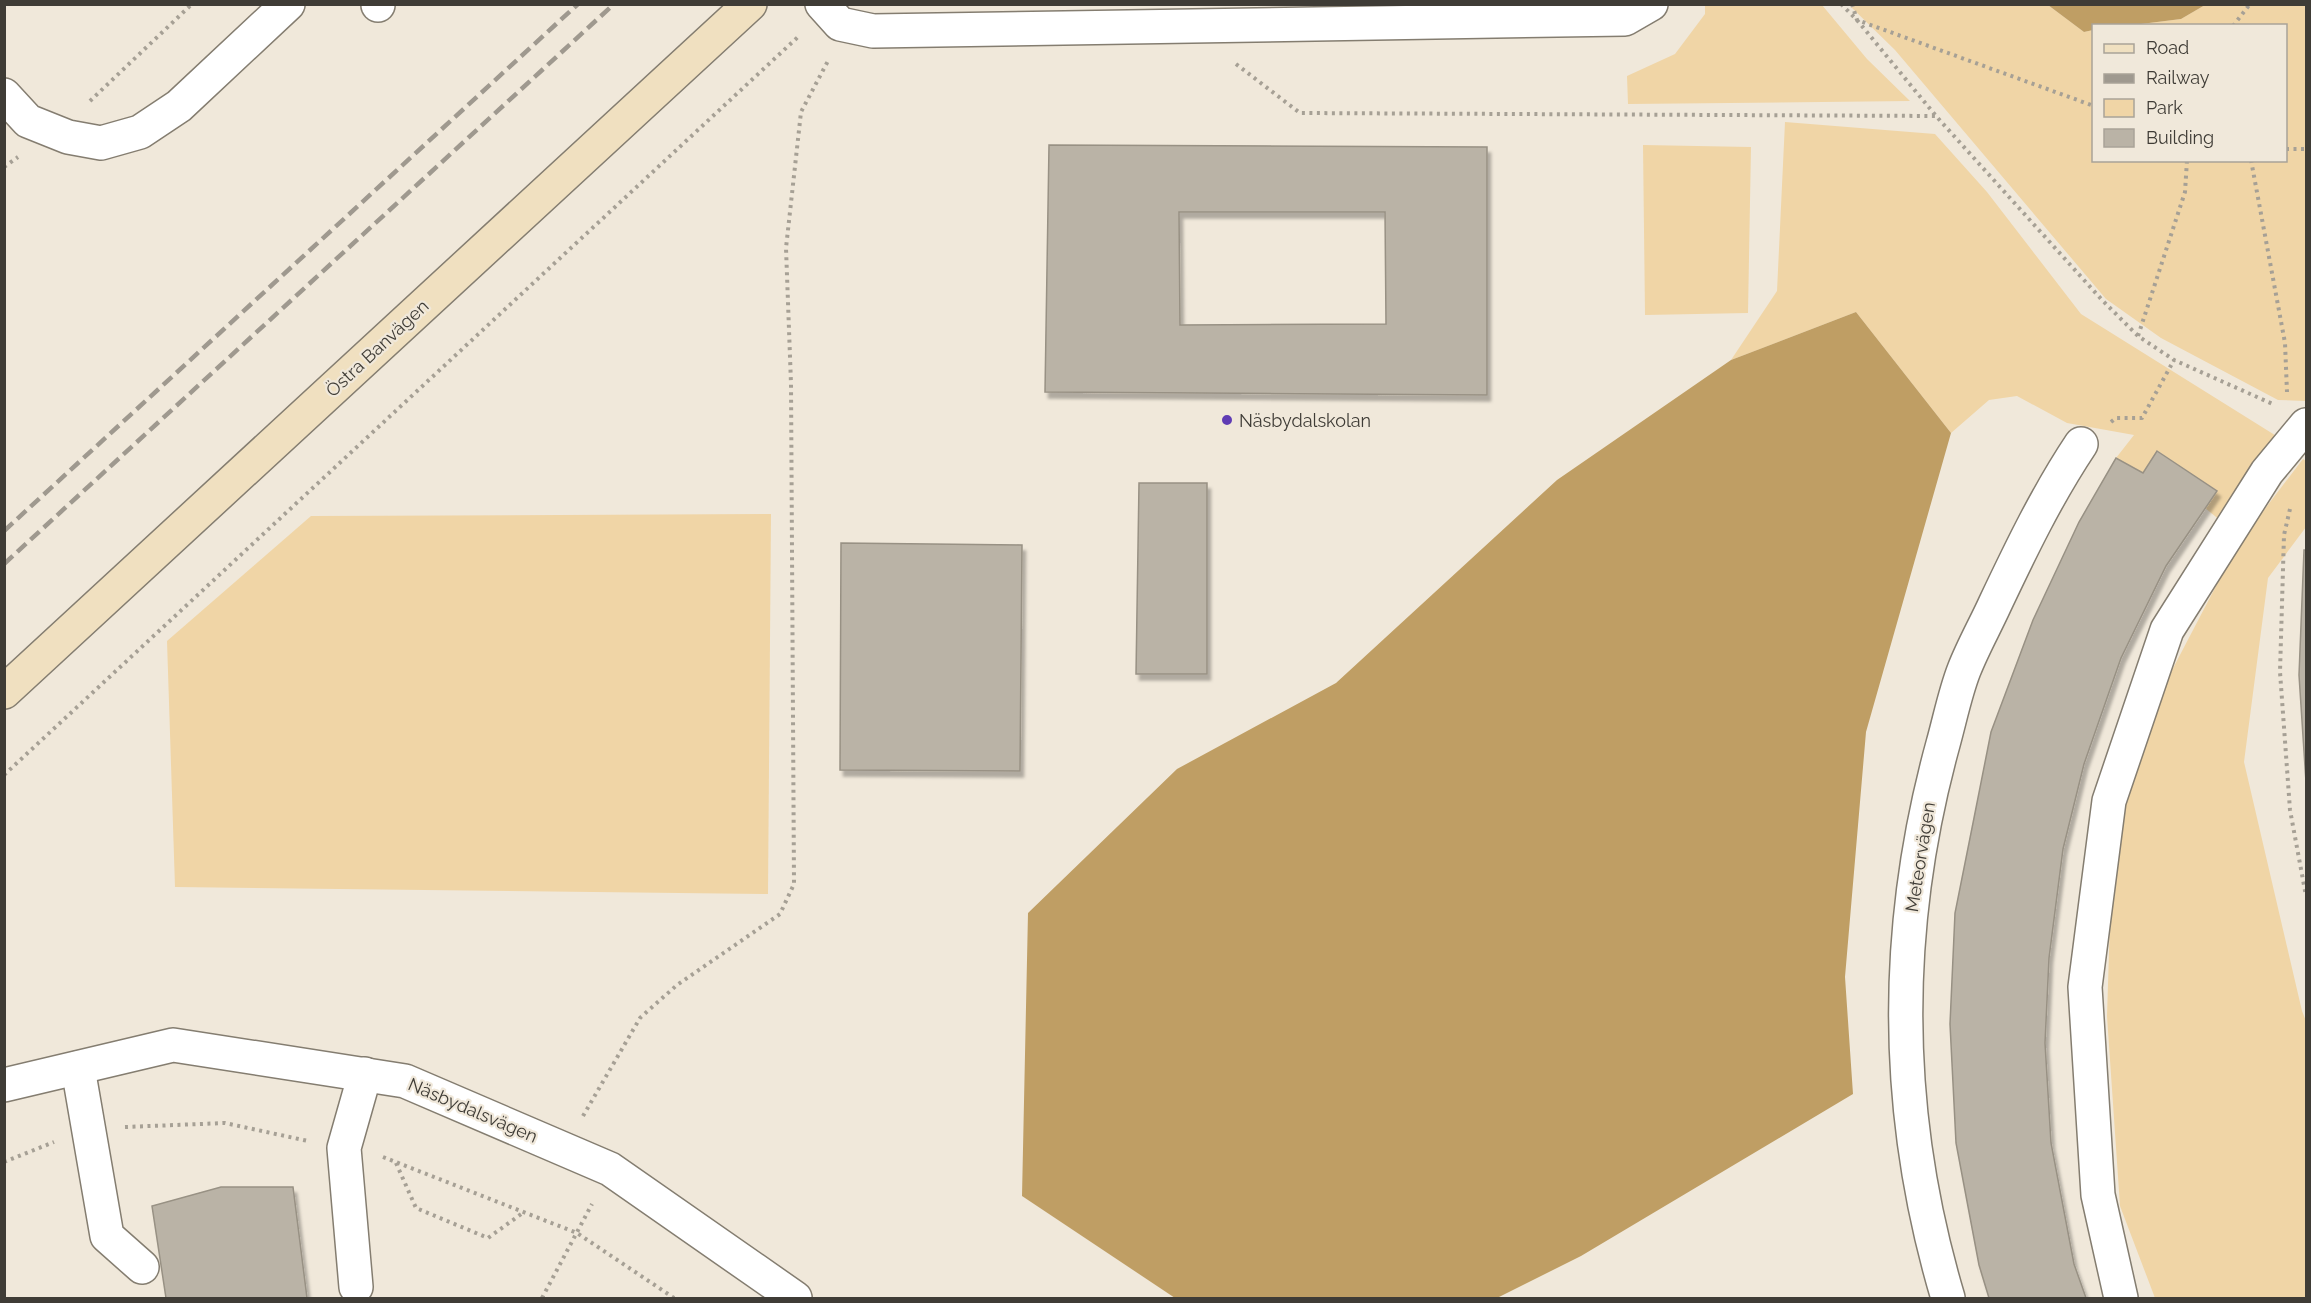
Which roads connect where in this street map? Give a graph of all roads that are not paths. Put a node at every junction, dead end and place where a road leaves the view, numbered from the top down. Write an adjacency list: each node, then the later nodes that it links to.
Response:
1 (288, 4): 6 (street)
2 (750, 4): 9 (street, Östra Banvägen)
3 (1651, 4): 5 (street)
4 (824, 7): 5 (street)
5 (1504, 12)
6 (4, 95)
7 (2307, 425): 17 (street)
8 (2081, 444): 16 (street, Meteorvägen)
9 (4, 692)
10 (78, 1068): 11 (street, Näsbydalsvägen); 12 (street, Näsbydalsvägen); 13 (street)
11 (365, 1074): 14 (street); 15 (street, Näsbydalsvägen)
12 (4, 1085)
13 (142, 1267)
14 (356, 1287)
15 (791, 1298)
16 (1948, 1299)
17 (2121, 1299)

